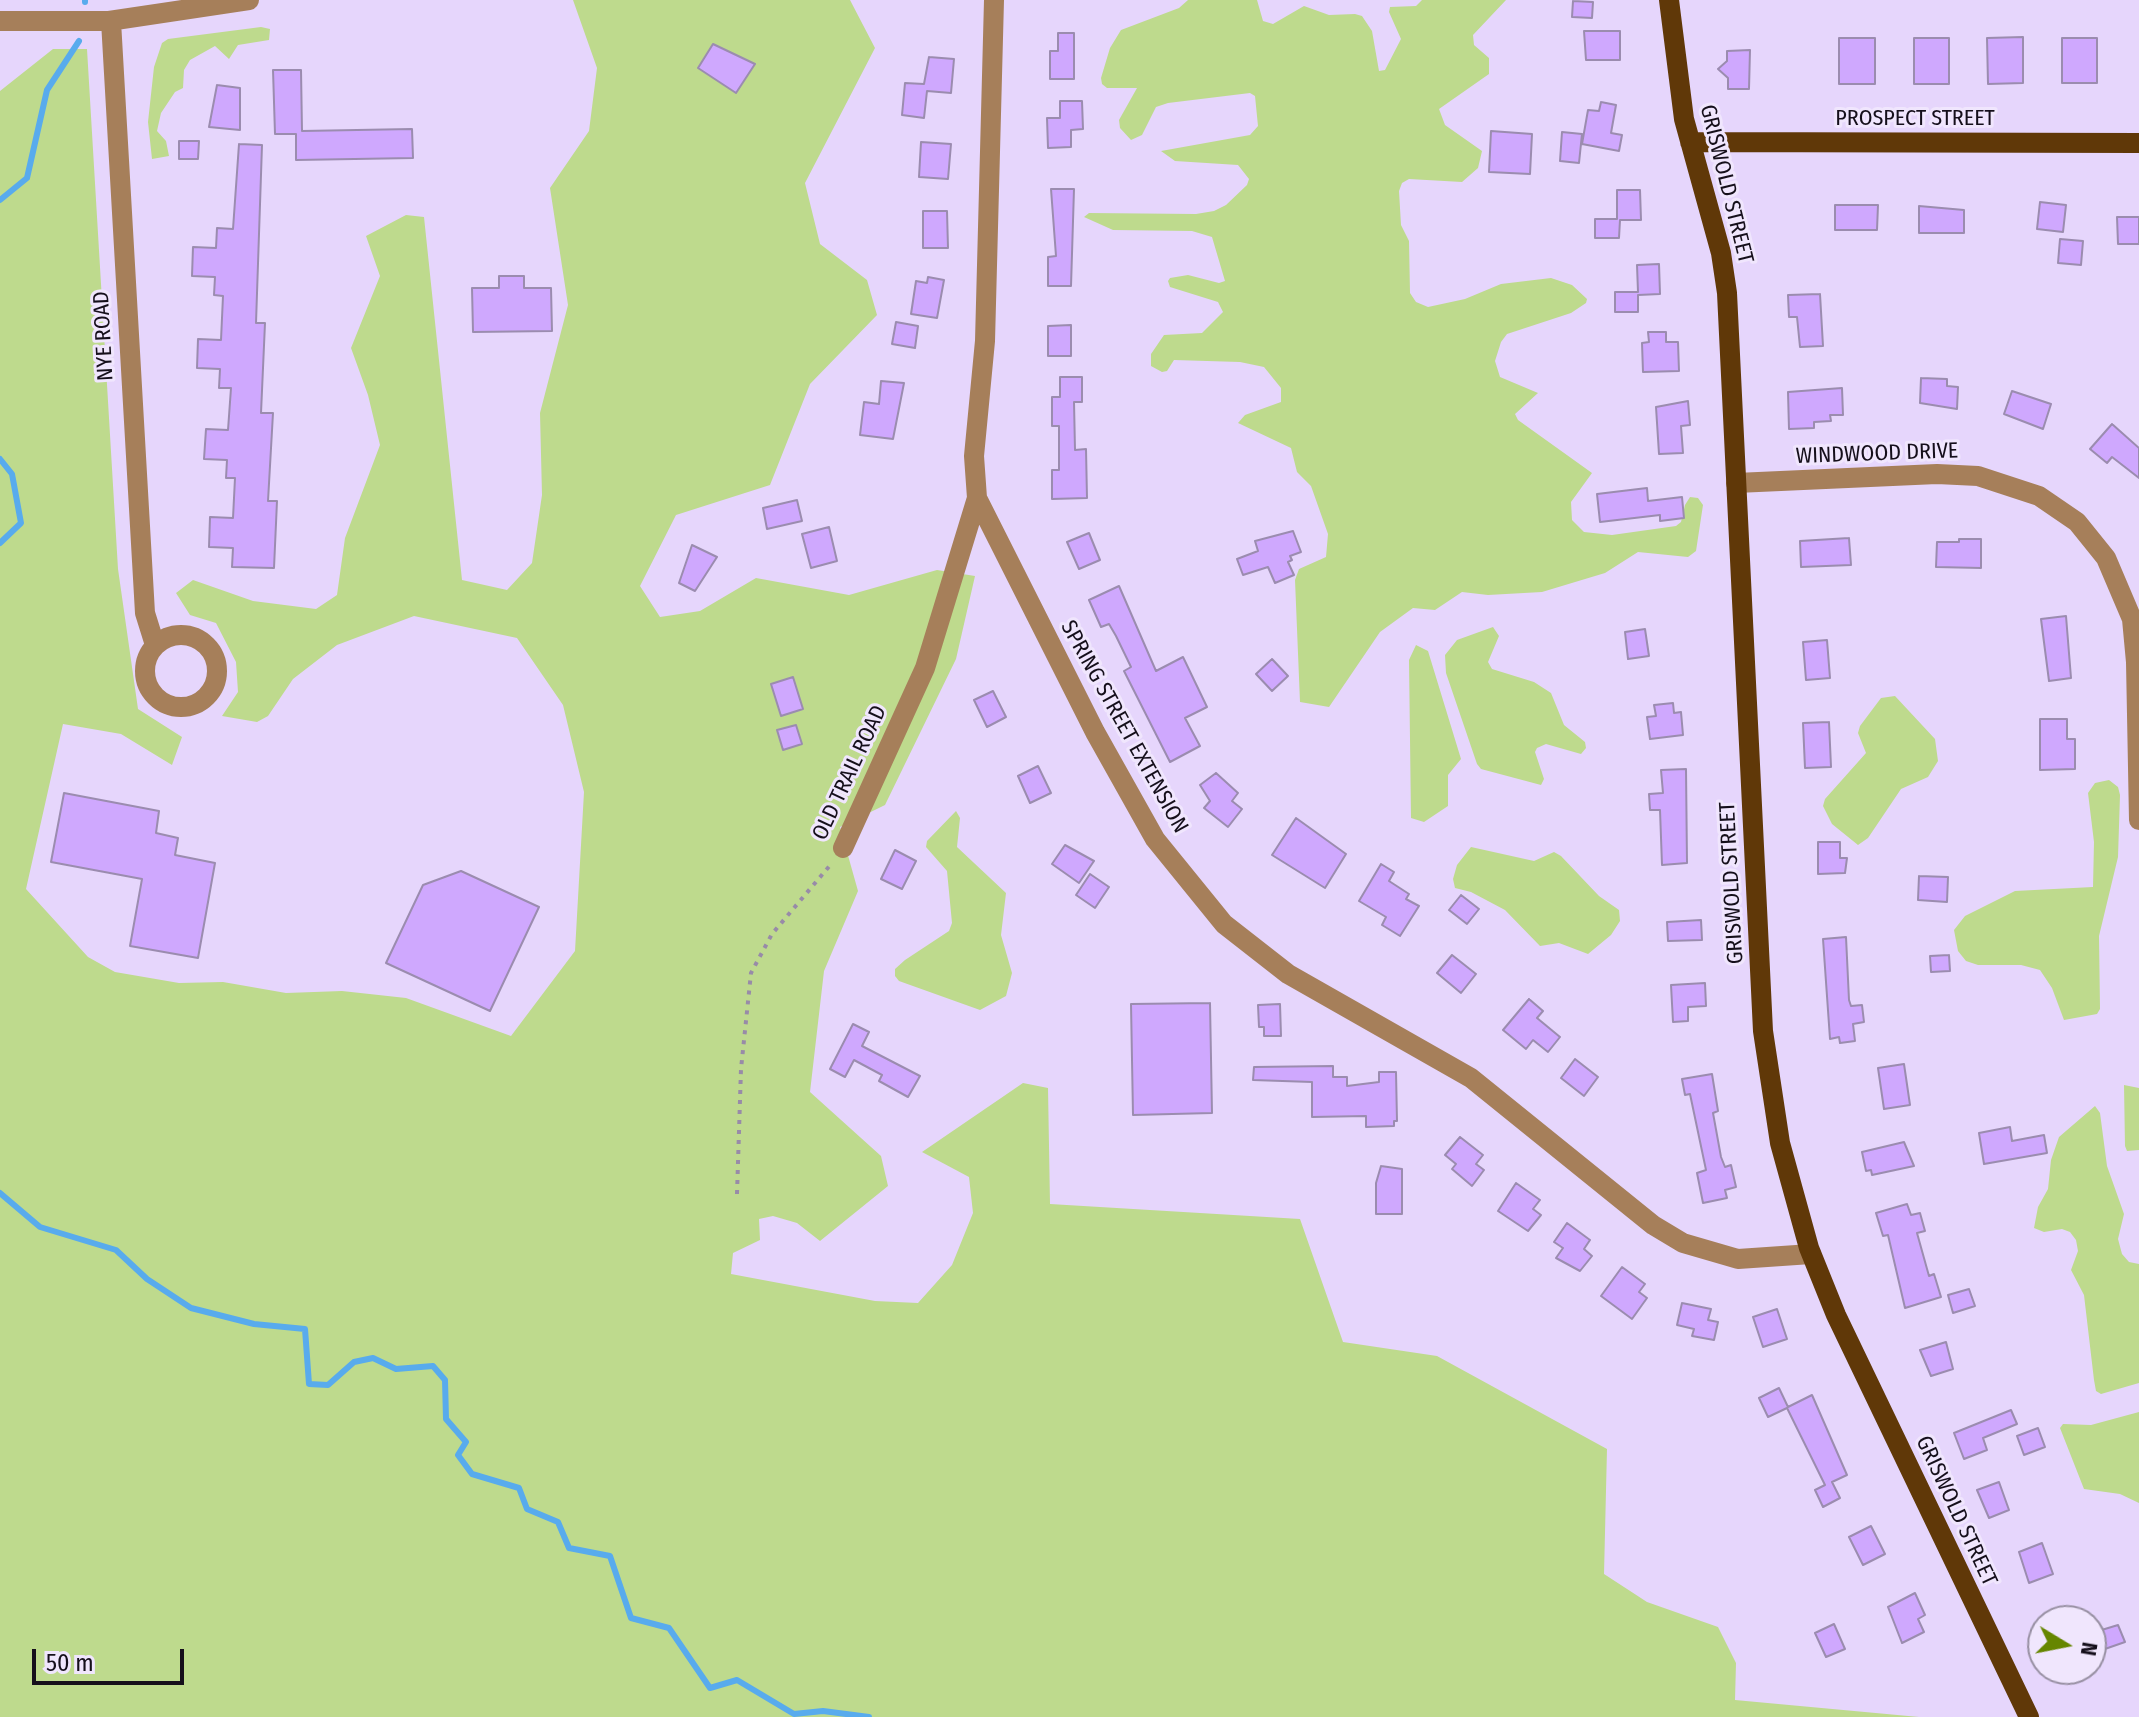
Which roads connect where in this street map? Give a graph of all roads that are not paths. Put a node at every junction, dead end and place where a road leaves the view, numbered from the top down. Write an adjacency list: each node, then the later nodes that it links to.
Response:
1 (249, 0): 5 (street)
2 (994, 0): 9 (street, SPRING STREET EXTENSION)
3 (1669, 0): 6 (main road, GRISWOLD STREET)
4 (0, 21): 5 (street)
5 (111, 21): 10 (street, NYE ROAD)
6 (1690, 142): 7 (main road, PROSPECT STREET); 8 (main road, GRISWOLD STREET)
7 (2139, 143)
8 (1736, 483): 11 (street, WINDWOOD DRIVE); 13 (main road, GRISWOLD STREET)
9 (977, 498): 12 (street, OLD TRAIL ROAD); 13 (street, SPRING STREET EXTENSION)
10 (155, 645)
11 (2139, 820)
12 (843, 848)
13 (1811, 1254): 14 (main road, GRISWOLD STREET)
14 (2029, 1717)

